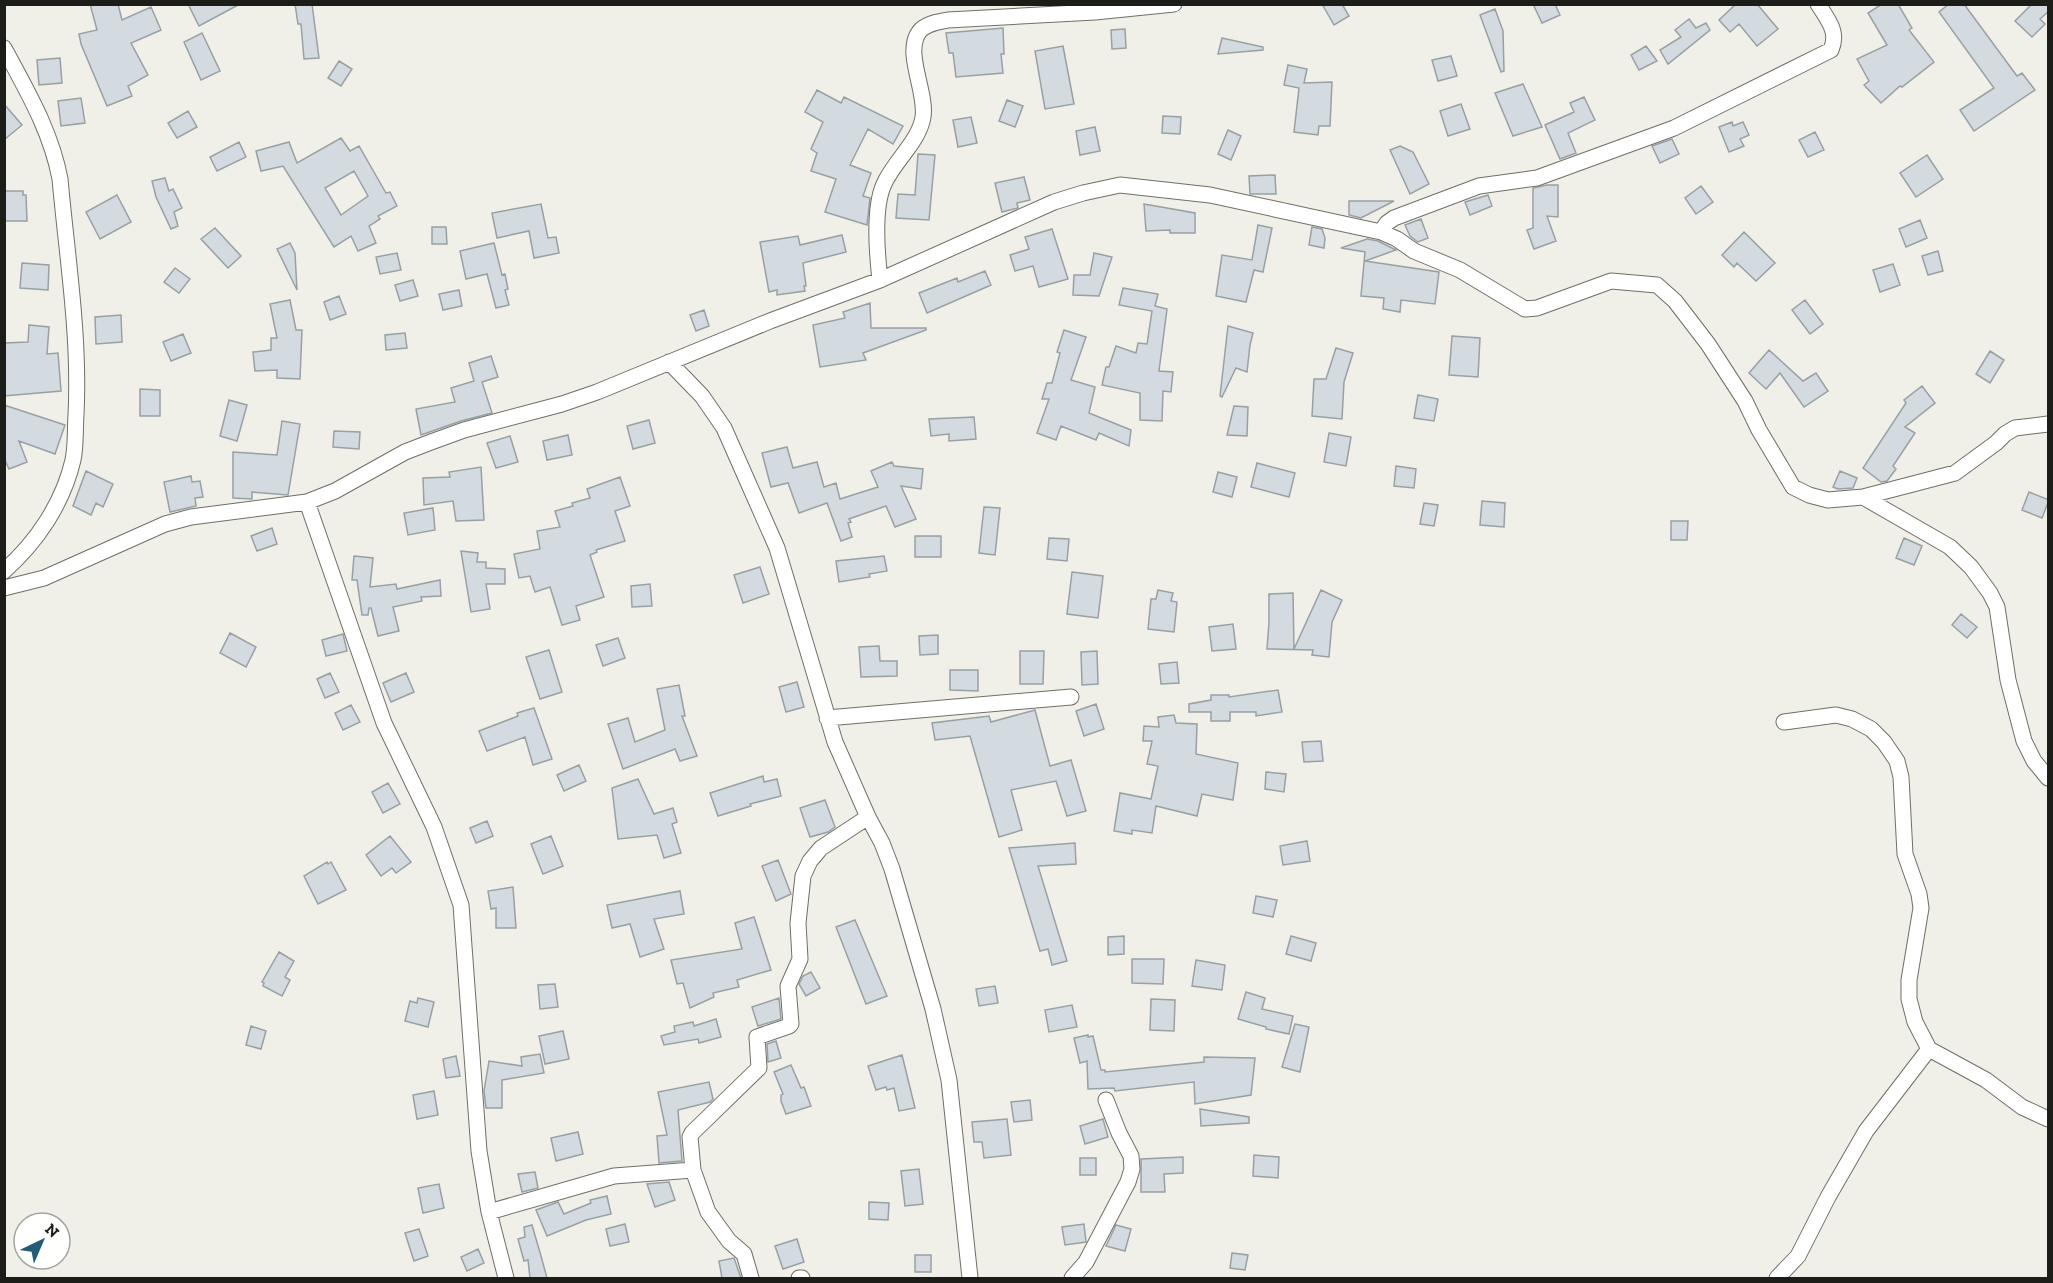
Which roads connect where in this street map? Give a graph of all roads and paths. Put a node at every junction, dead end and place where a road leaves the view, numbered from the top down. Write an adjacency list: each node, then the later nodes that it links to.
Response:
1 (1174, 4): 5 (street)
2 (1818, 4): 4 (street)
3 (4, 48): 10 (street)
4 (1381, 232): 5 (street); 8 (street)
5 (880, 280): 6 (street)
6 (669, 362): 9 (street); 13 (street)
7 (2049, 424): 8 (street)
8 (1863, 497): 15 (street)
9 (307, 502): 11 (street); 21 (street)
10 (4, 571)
11 (4, 588)
12 (1071, 697): 13 (street)
13 (827, 718): 16 (street)
14 (1784, 722): 17 (street)
15 (2049, 778)
16 (868, 817): 20 (street); 24 (street)
17 (1929, 1049): 19 (street); 26 (street)
18 (1106, 1100): 25 (street)
19 (2049, 1119)
20 (693, 1170): 21 (street); 23 (street)
21 (489, 1212): 22 (street)
22 (506, 1278)
23 (751, 1278)
24 (970, 1278)
25 (1072, 1278)
26 (1777, 1278)

